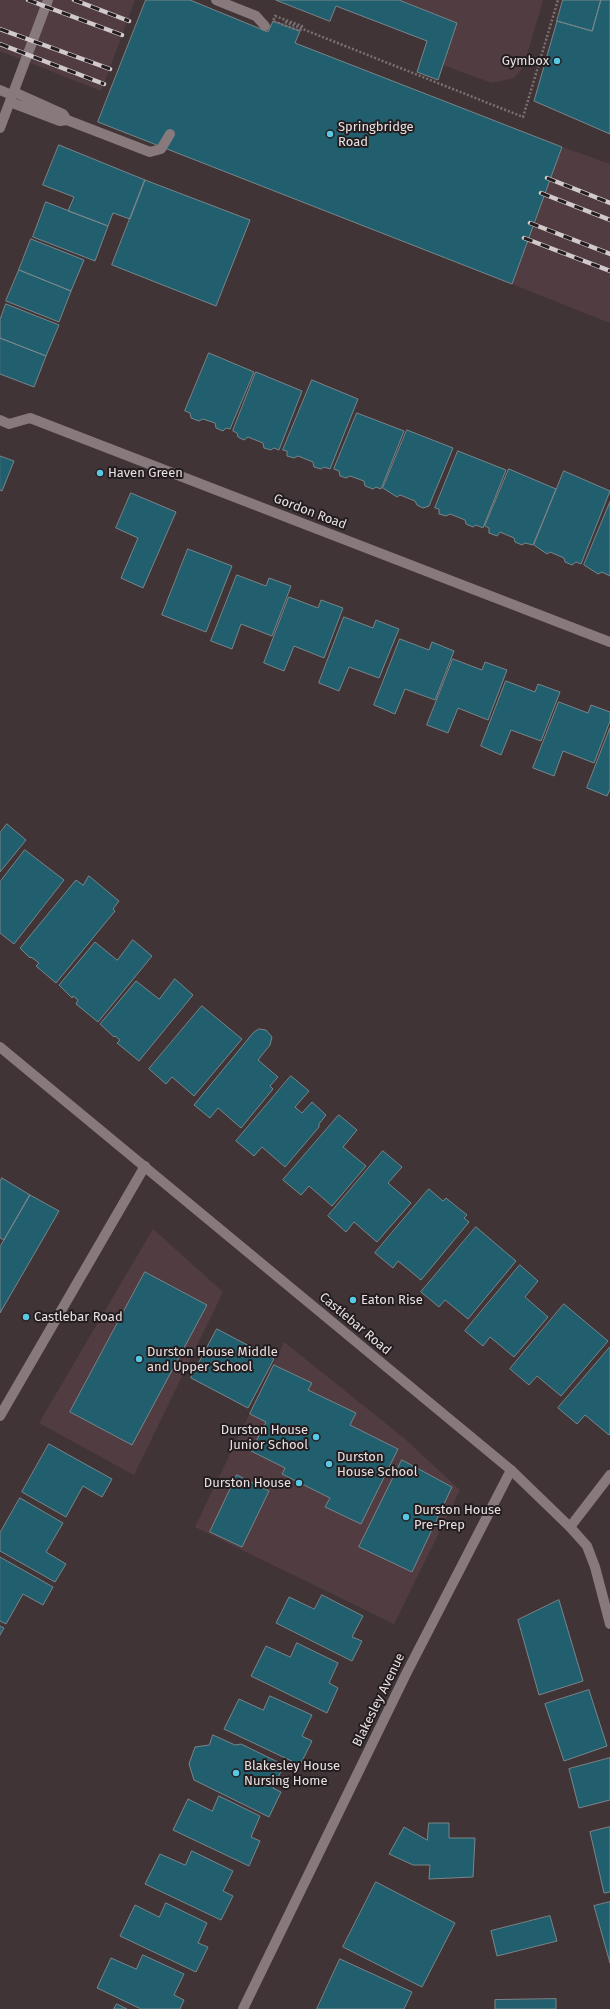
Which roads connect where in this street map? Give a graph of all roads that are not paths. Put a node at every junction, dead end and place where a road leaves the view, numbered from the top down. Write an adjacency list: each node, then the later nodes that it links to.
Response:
1 (48, 0): 5 (street)
2 (216, 0): 3 (street)
3 (265, 26)
4 (0, 90): 5 (street)
5 (12, 96): 6 (street); 7 (street)
6 (0, 128)
7 (170, 134)
8 (0, 420): 9 (street, Gordon Road)
9 (610, 642)
10 (0, 1047): 11 (street, Castlebar Road)
11 (145, 1166): 12 (street); 13 (street, Castlebar Road)
12 (0, 1416)
13 (511, 1470): 15 (street, Castlebar Road); 18 (street, Blakesley Avenue)
14 (610, 1475): 15 (street)
15 (570, 1527): 16 (street, Castlebar Road)
16 (607, 1606): 17 (street, Castlebar Road)
17 (610, 1624)
18 (243, 2009)

